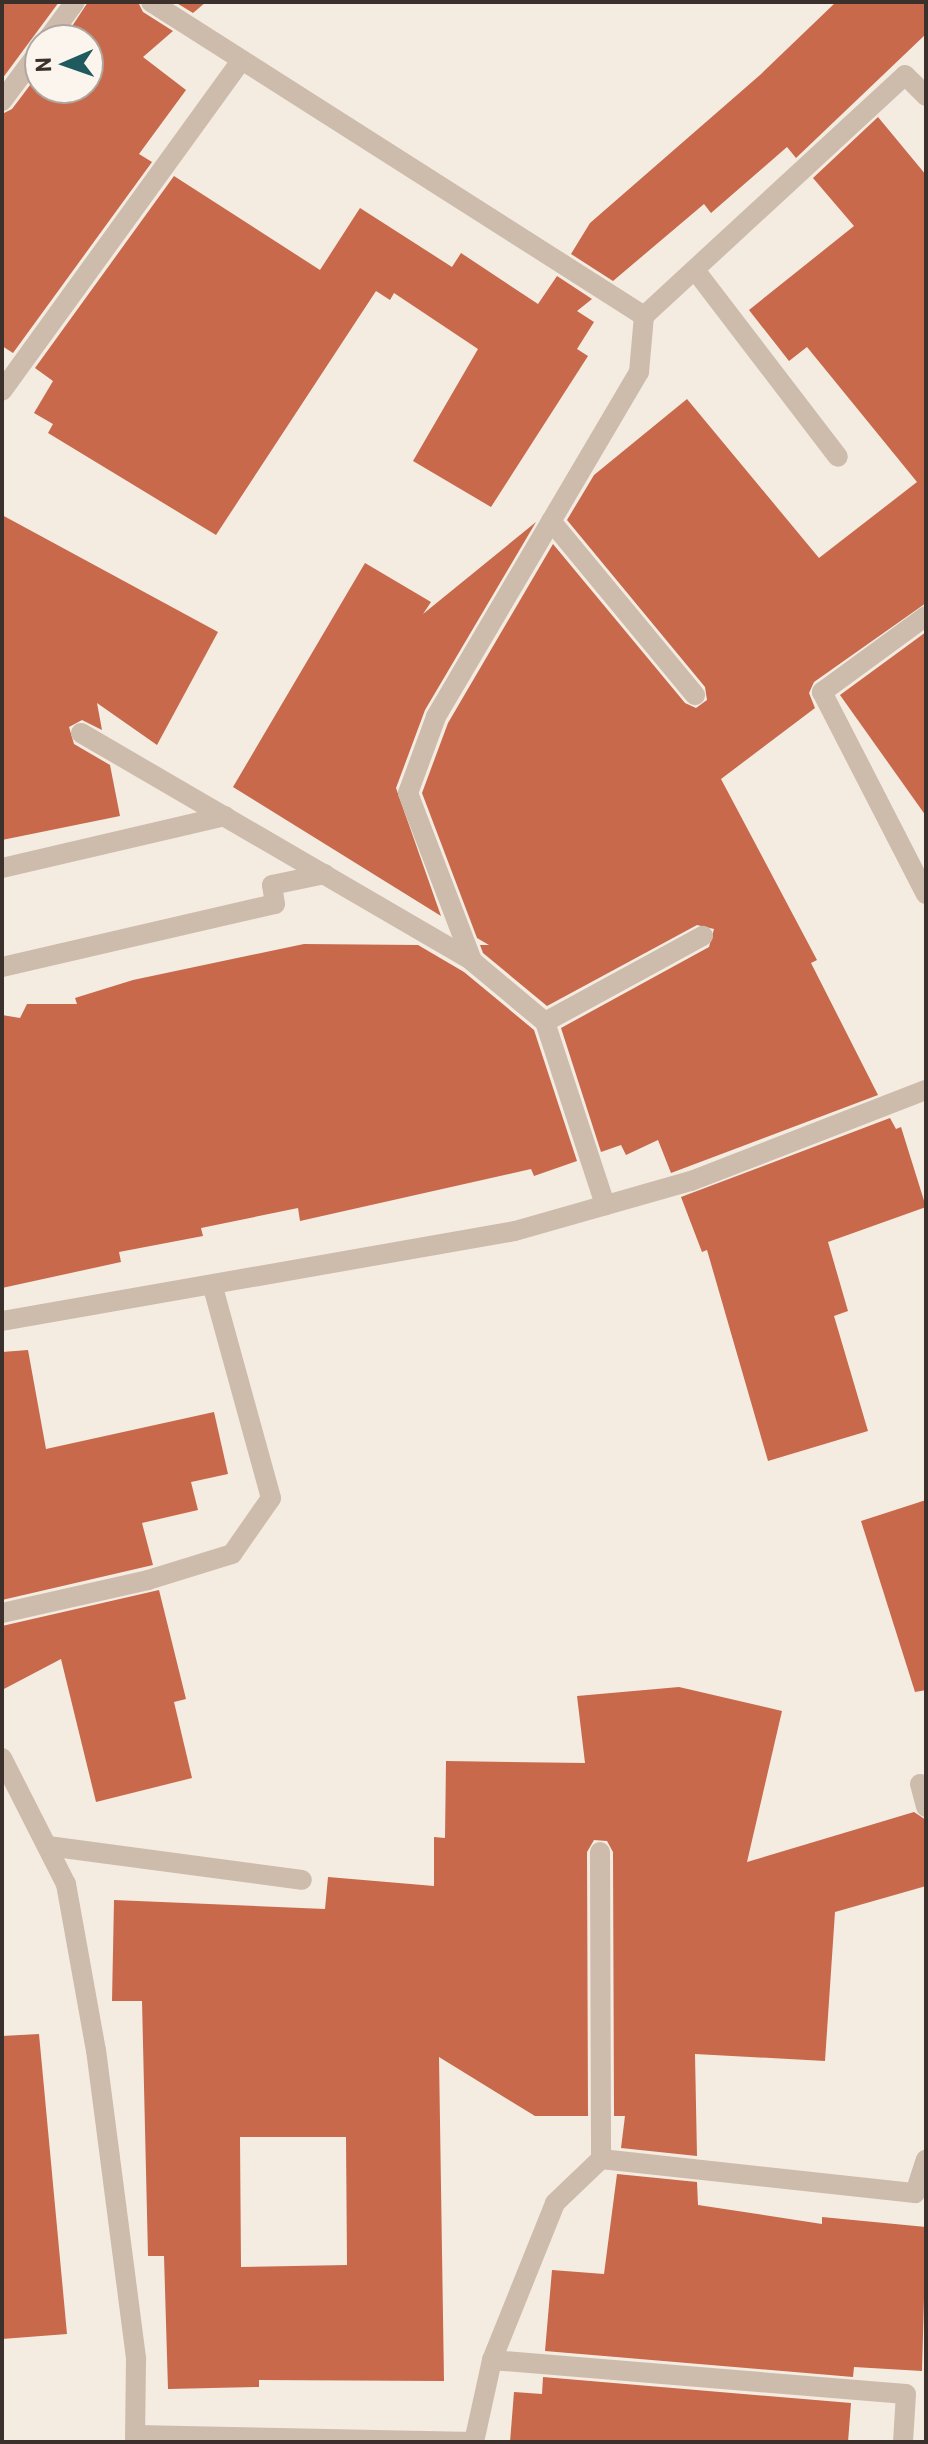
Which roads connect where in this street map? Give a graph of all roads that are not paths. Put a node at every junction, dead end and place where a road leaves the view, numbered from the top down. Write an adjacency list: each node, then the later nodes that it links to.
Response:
1 (75, 2): 3 (street)
2 (151, 2): 4 (street)
3 (59, 24)
4 (240, 62): 9 (street); 10 (street)
5 (24, 71): 7 (street)
6 (926, 96): 8 (street)
7 (2, 101)
8 (695, 270): 9 (street); 11 (street)
9 (644, 316): 12 (street)
10 (2, 391)
11 (838, 457)
12 (551, 521): 14 (street); 21 (street)
13 (926, 616): 19 (street)
14 (695, 695)
15 (81, 733): 16 (street)
16 (225, 816): 17 (street); 18 (street)
17 (2, 868)
18 (325, 874): 21 (street); 22 (street)
19 (926, 894)
20 (703, 936): 23 (street)
21 (472, 961): 23 (street)
22 (2, 967)
23 (545, 1022): 25 (street)
24 (926, 1090): 25 (street)
25 (605, 1205): 26 (street)
26 (213, 1287): 27 (street); 28 (street)
27 (2, 1321)
28 (2, 1613)
29 (2, 1758): 31 (street)
30 (920, 1784): 32 (street)
31 (12, 1796): 33 (street)
32 (926, 1807)
33 (48, 1846): 35 (street); 39 (street)
34 (600, 1852): 36 (street)
35 (302, 1880)
36 (601, 2159): 37 (street); 38 (street)
37 (926, 2160)
38 (492, 2360): 41 (street); 42 (street)
39 (135, 2438): 40 (street)
40 (286, 2440): 41 (street)
41 (474, 2442)
42 (903, 2442)

